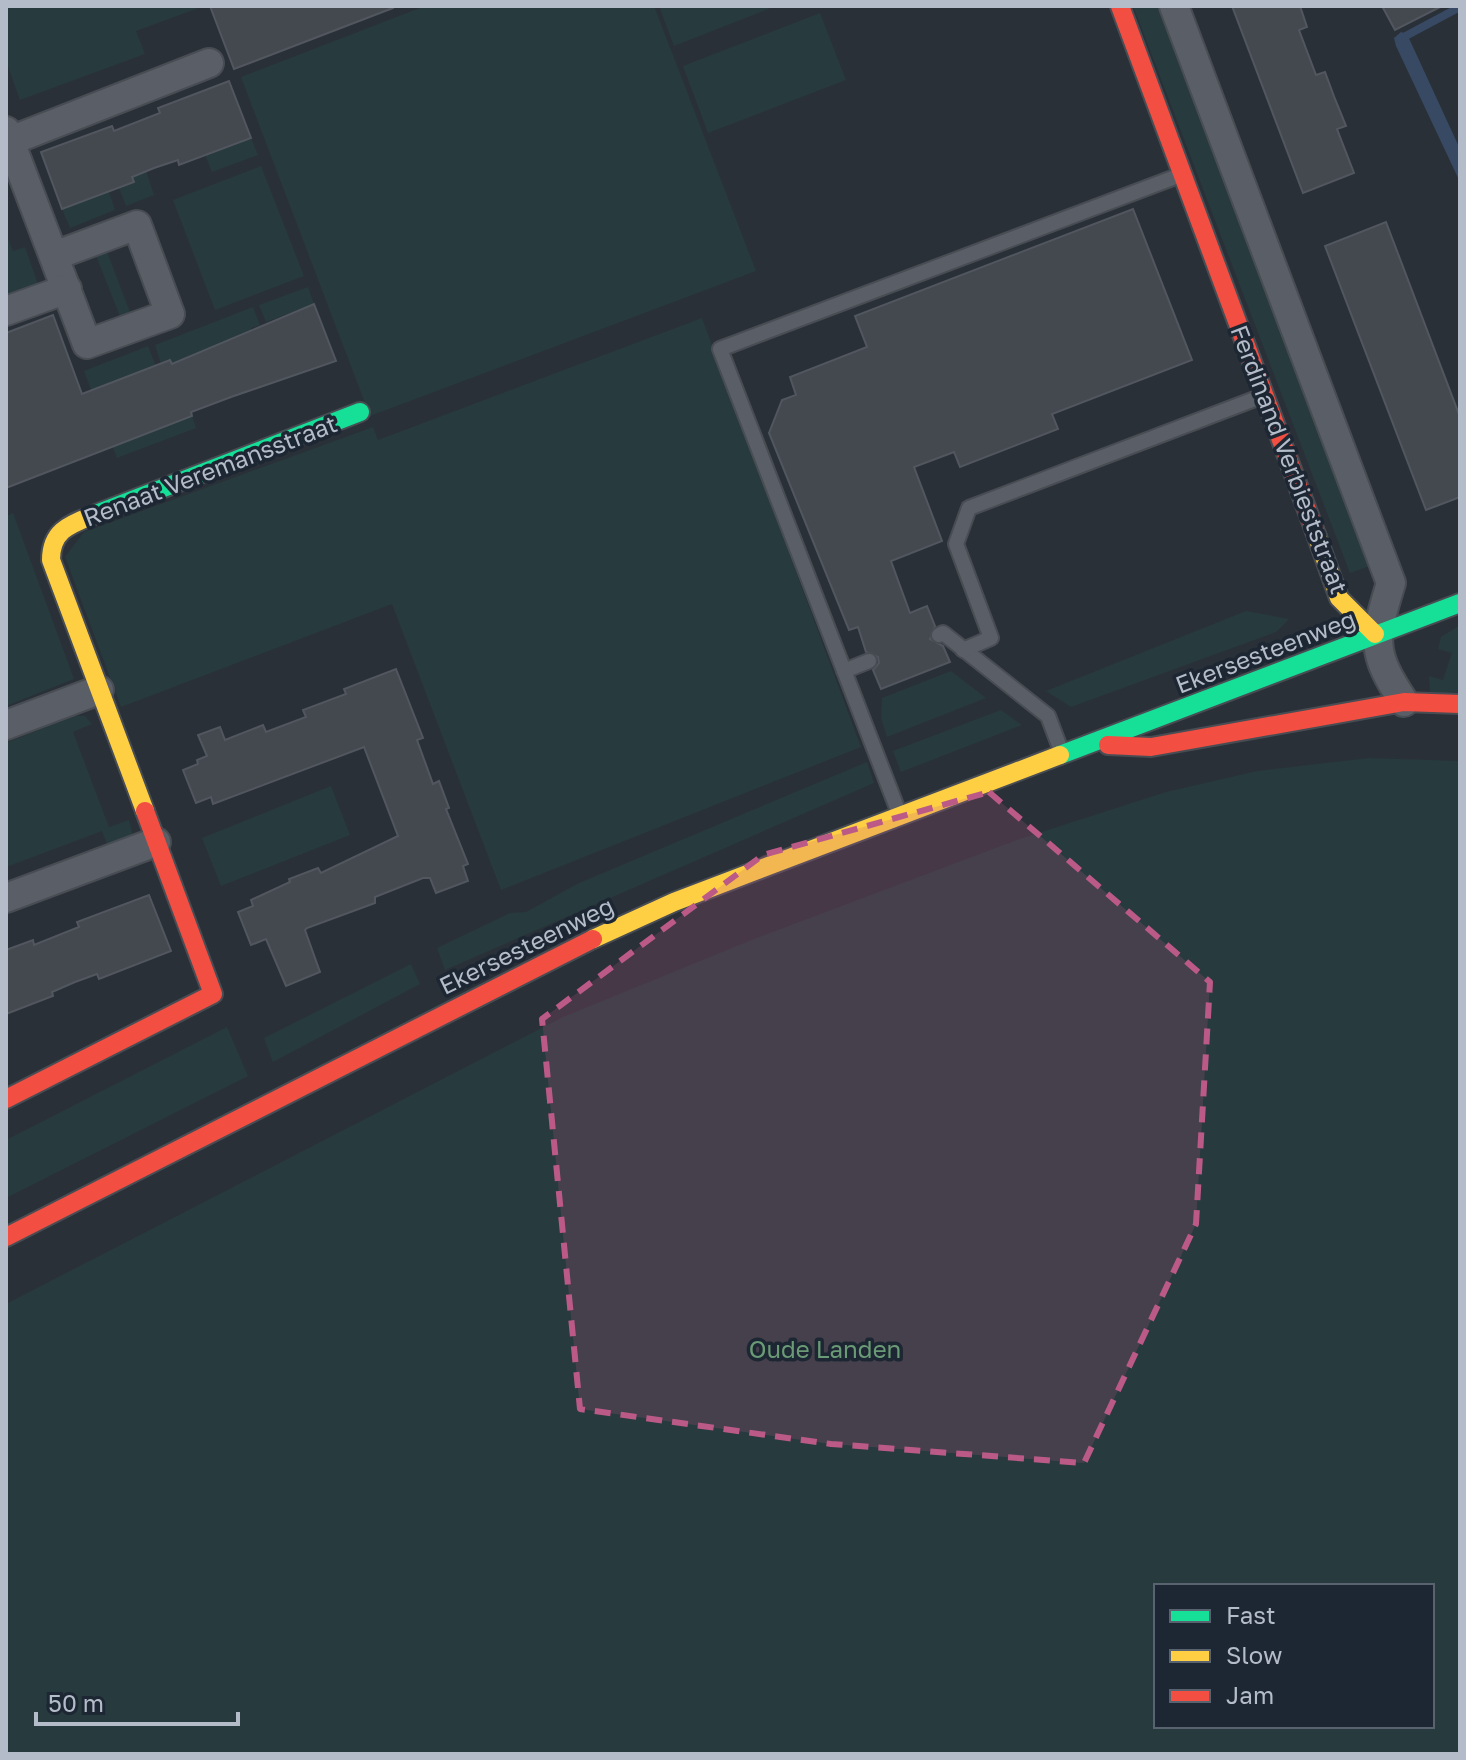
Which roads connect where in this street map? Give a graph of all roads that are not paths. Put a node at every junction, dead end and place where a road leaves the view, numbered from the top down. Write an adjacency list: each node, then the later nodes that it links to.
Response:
1 (1120, 6): 5 (main road, Ferdinand Verbieststraat)
2 (1174, 6): 12 (street, Ferdinand Verbieststraat)
3 (209, 63): 4 (street)
4 (8, 136): 6 (street)
5 (1183, 174): 9 (main road, Ferdinand Verbieststraat); 16 (lane)
6 (54, 256): 7 (street); 7 (street)
7 (67, 289): 8 (street)
8 (6, 311)
9 (1264, 395): 12 (main road, Ferdinand Verbieststraat); 14 (lane)
10 (360, 412): 17 (main road, Renaat Veremansstraat)
11 (1460, 603): 12 (main road, Ekersesteenweg)
12 (1375, 634): 18 (street); 21 (main road, Ekersesteenweg)
13 (939, 635): 14 (lane)
14 (963, 650): 22 (lane)
15 (869, 661): 16 (lane)
16 (844, 671): 23 (lane)
17 (99, 690): 20 (street); 24 (main road, Renaat Veremansstraat)
18 (1404, 702): 19 (main road, Ekersesteenweg); 21 (main road, Ekersesteenweg)
19 (1460, 704)
20 (6, 725)
21 (1088, 744): 22 (main road, Ekersesteenweg)
22 (1062, 753): 23 (main road, Ekersesteenweg)
23 (899, 814): 27 (main road, Ekersesteenweg)
24 (156, 842): 25 (street); 26 (main road, Renaat Veremansstraat)
25 (6, 898)
26 (6, 1099)
27 (6, 1237)

